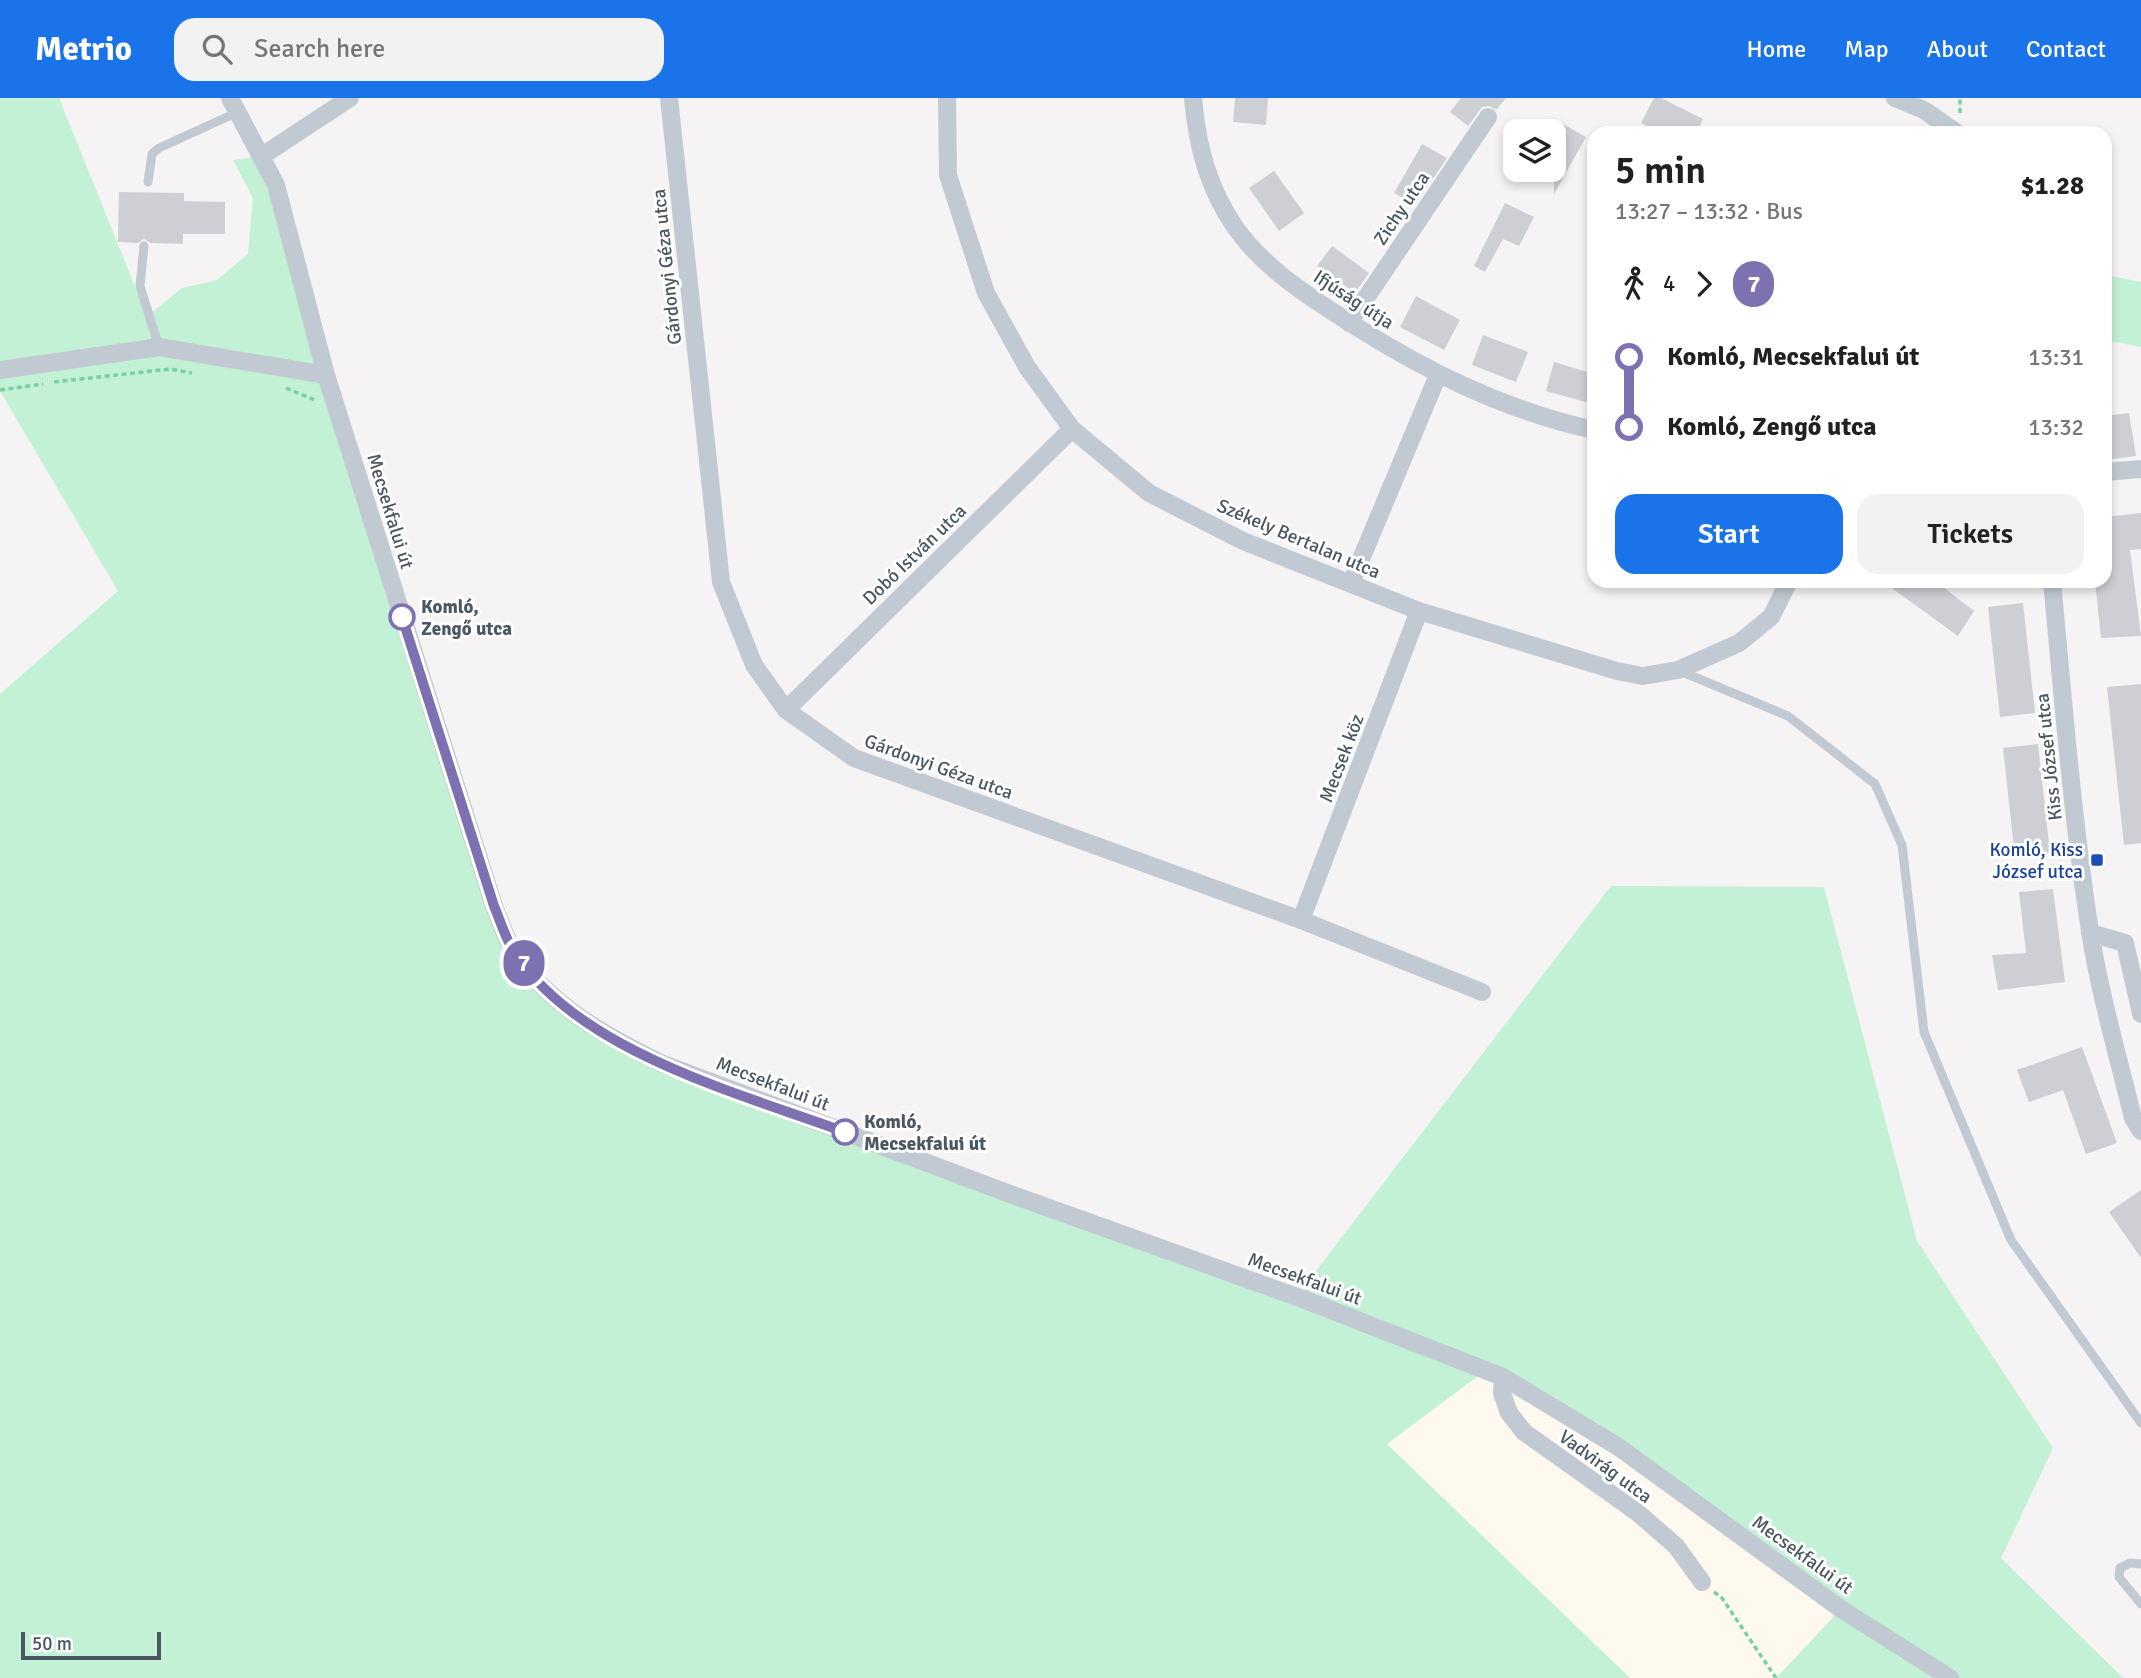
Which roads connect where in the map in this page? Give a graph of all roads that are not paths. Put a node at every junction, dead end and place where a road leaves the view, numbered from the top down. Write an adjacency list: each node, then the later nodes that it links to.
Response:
1 (350, 98): 9 (street)
2 (669, 98): 26 (street, Gárdonyi Géza utca)
3 (947, 98): 18 (street, Székely Bertalan utca)
4 (1193, 98): 12 (street, Ifjúság útja)
5 (1895, 98): 8 (street)
6 (234, 102): 9 (street, Mecsekfalui út); 10 (lane)
7 (1488, 117): 12 (street, Zichy utca)
8 (1947, 126)
9 (262, 156): 15 (street, Mecsekfalui út)
10 (148, 182)
11 (144, 246): 13 (lane)
12 (1349, 323): 16 (street, Ifjúság útja)
13 (159, 347): 14 (street); 15 (street)
14 (0, 370)
15 (326, 374): 33 (street, Mecsekfalui út)
16 (1438, 375): 17 (street, Ifjúság útja); 21 (street)
17 (1587, 428)
18 (1072, 429): 21 (street, Székely Bertalan utca); 26 (street, Dobó István utca)
19 (2141, 468): 20 (street)
20 (2112, 471)
21 (1351, 583): 24 (street, Székely Bertalan utca)
22 (1786, 588): 25 (street, Székely Bertalan utca)
23 (2053, 588): 28 (street, Kiss József utca)
24 (1419, 611): 25 (street, Székely Bertalan utca); 27 (street, Mecsek köz)
25 (1678, 670): 34 (lane)
26 (786, 710): 27 (street, Gárdonyi Géza utca)
27 (1301, 920): 29 (street, Gárdonyi Géza utca)
28 (2090, 933): 30 (street); 31 (street, Kiss József utca)
29 (1482, 992)
30 (2141, 1014)
31 (2134, 1088): 32 (street, Kiss József utca)
32 (2141, 1131)
33 (1503, 1377): 36 (street, Vadvirág utca); 38 (street, Mecsekfalui út)
34 (2141, 1423)
35 (2141, 1564): 37 (lane)
36 (1702, 1582)
37 (2141, 1604)
38 (1950, 1678)

